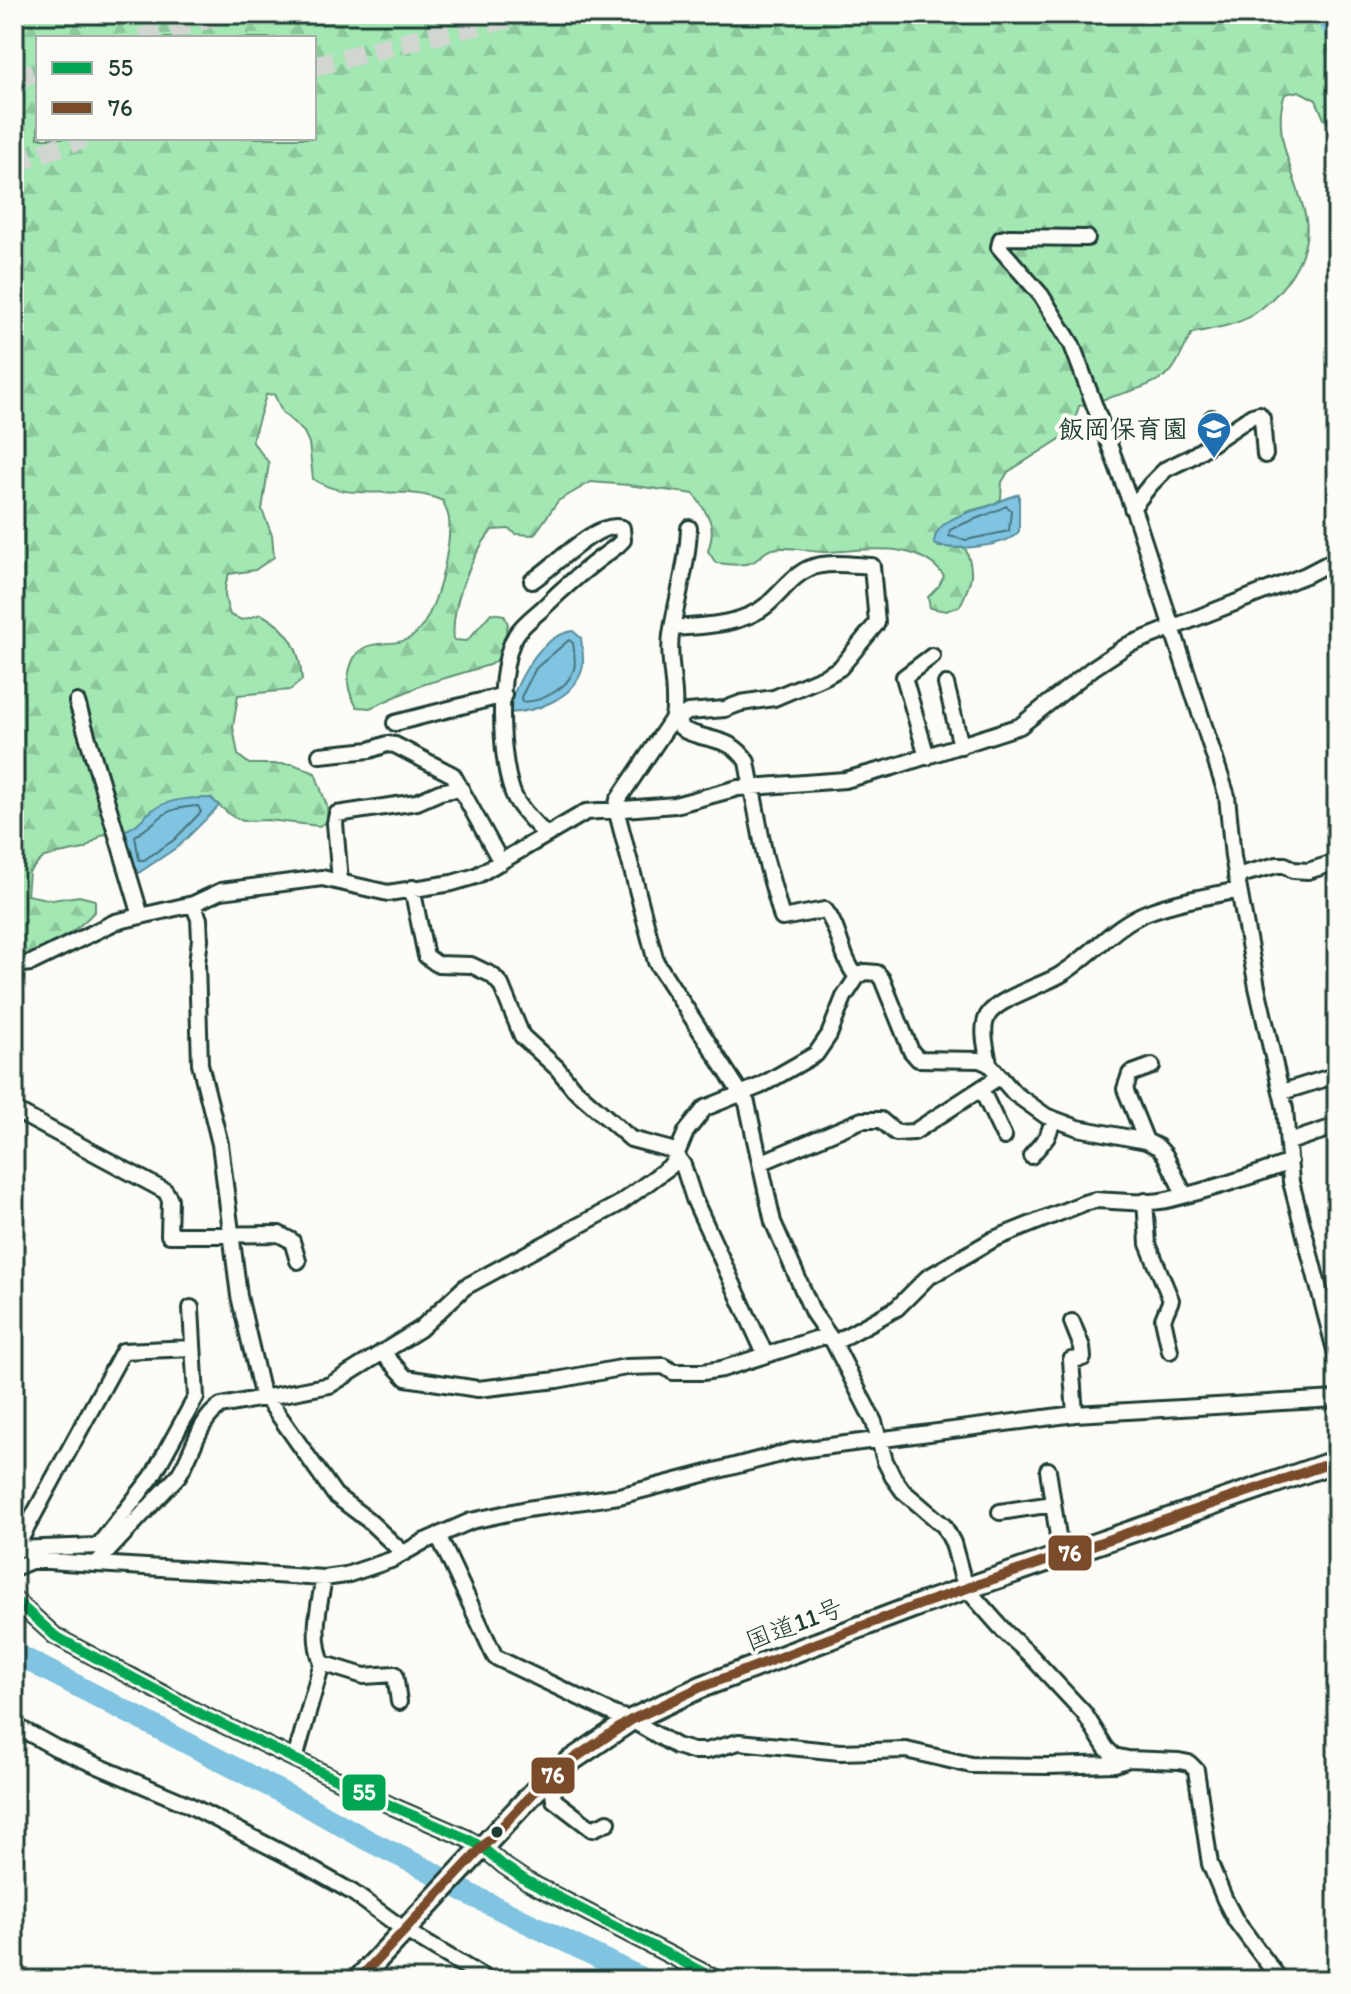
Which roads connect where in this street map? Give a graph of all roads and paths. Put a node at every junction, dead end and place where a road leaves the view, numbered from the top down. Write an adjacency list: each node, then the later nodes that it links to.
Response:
1 (1087, 238): 5 (street)
2 (1212, 418): 3 (street)
3 (1222, 436): 4 (street); 5 (street)
4 (1265, 455)
5 (1132, 508): 10 (street)
6 (689, 528): 9 (street)
7 (1337, 559): 10 (street)
8 (532, 581): 13 (street)
9 (673, 628): 15 (street); 15 (street)
10 (1171, 628): 17 (street); 27 (street)
11 (932, 656): 19 (street)
12 (946, 684): 17 (street)
13 (504, 695): 16 (street); 23 (street)
14 (77, 702): 30 (street)
15 (675, 718): 20 (street); 22 (street)
16 (395, 723)
17 (961, 746): 19 (street)
18 (320, 755): 21 (street)
19 (927, 757): 20 (street)
20 (751, 787): 22 (street); 32 (street)
21 (461, 788): 24 (street); 26 (street)
22 (616, 809): 23 (street); 39 (street)
23 (546, 835): 24 (street)
24 (501, 862): 28 (street)
25 (1337, 862): 27 (street)
26 (340, 881): 28 (street); 29 (street)
27 (1238, 883): 33 (street); 38 (street)
28 (412, 888): 47 (street)
29 (193, 904): 30 (street); 52 (street)
30 (141, 916): 31 (street)
31 (14, 965)
32 (857, 977): 33 (street); 39 (street)
33 (989, 1064): 36 (street)
34 (1152, 1066): 44 (street)
35 (1337, 1075): 38 (street)
36 (999, 1077): 37 (street); 41 (street)
37 (981, 1089): 43 (street); 49 (street)
38 (1282, 1092): 45 (street)
39 (740, 1094): 47 (street); 49 (street)
40 (14, 1110): 52 (street)
41 (1054, 1119): 44 (street); 46 (street)
42 (1337, 1126): 45 (street)
43 (1004, 1137)
44 (1146, 1141): 50 (street)
45 (1289, 1142): 48 (street)
46 (1031, 1156)
47 (678, 1157): 59 (street); 60 (street)
48 (1290, 1162): 50 (street); 61 (street)
49 (760, 1163): 56 (street)
50 (1184, 1194): 51 (street)
51 (1145, 1201): 56 (street); 58 (street)
52 (232, 1233): 53 (street); 62 (street)
53 (298, 1261)
54 (191, 1308): 57 (street)
55 (1072, 1322): 64 (street)
56 (831, 1339): 60 (street); 65 (street)
57 (192, 1348): 71 (street); 71 (street)
58 (1170, 1351)
59 (382, 1352): 60 (street); 62 (street)
60 (765, 1354)
61 (1337, 1358)
62 (266, 1397): 72 (street); 74 (street)
63 (1337, 1399): 64 (street)
64 (1075, 1414): 65 (street)
65 (880, 1439): 70 (street); 77 (street)
66 (1337, 1461): 73 (highway, 国道11号)
67 (1048, 1470): 68 (street)
68 (1053, 1504): 69 (street); 73 (street)
69 (1000, 1512)
70 (438, 1535): 72 (street); 81 (street)
71 (15, 1550)
72 (403, 1553): 76 (street)
73 (1061, 1556): 77 (highway, 国道11号)
74 (96, 1564): 75 (street); 76 (street)
75 (14, 1568)
76 (324, 1578): 79 (street)
77 (968, 1588): 81 (highway, 国道11号); 84 (street)
78 (14, 1599): 83 (street)
79 (322, 1663): 80 (street); 83 (street)
80 (399, 1702)
81 (631, 1720): 84 (street); 85 (highway, 国道11号)
82 (14, 1725): 88 (street)
83 (295, 1759): 87 (street)
84 (1128, 1759): 93 (street)
85 (563, 1767): 86 (street); 87 (highway, 国道11号)
86 (608, 1822)
87 (480, 1850): 88 (highway, 国道11号); 92 (street)
88 (407, 1929): 90 (street); 91 (highway, 国道11号)
89 (1337, 1973): 94 (street)
90 (480, 1978)
91 (358, 1980)
92 (718, 1980)
93 (1280, 1980)
94 (1327, 1980)

